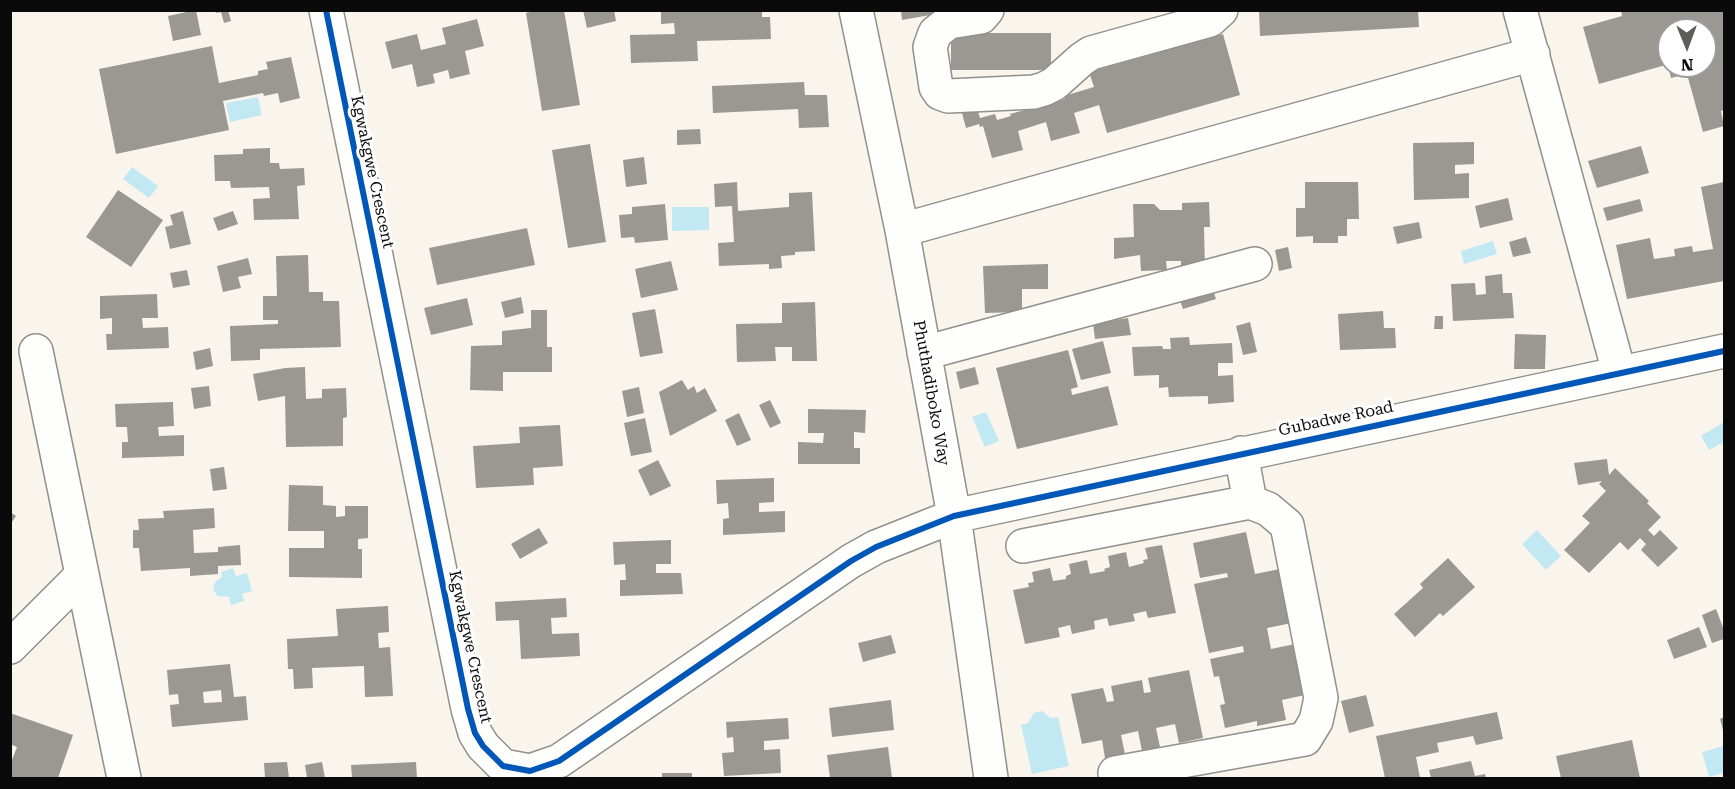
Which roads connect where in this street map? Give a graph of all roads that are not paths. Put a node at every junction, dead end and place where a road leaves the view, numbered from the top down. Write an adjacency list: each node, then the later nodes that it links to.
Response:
1 (326, 10): 15 (street, Kgwakgwe Crescent)
2 (856, 10): 7 (street, Phuthadiboko Way)
3 (987, 10): 4 (street)
4 (1221, 10)
5 (1520, 10): 6 (street)
6 (1533, 54): 7 (street); 12 (street)
7 (902, 230): 11 (street, Phuthadiboko Way)
8 (1255, 264): 11 (street)
9 (36, 351): 17 (street)
10 (1725, 351): 12 (street, Gubadwe Road)
11 (924, 353): 15 (street, Phuthadiboko Way)
12 (1619, 372): 13 (street, Gubadwe Road)
13 (1241, 453): 14 (street); 15 (street, Gubadwe Road)
14 (1250, 501): 16 (street); 19 (street)
15 (954, 516): 21 (street, Phuthadiboko Way)
16 (1023, 546)
17 (82, 575): 18 (street); 20 (street)
18 (10, 647)
19 (1115, 773)
20 (124, 778)
21 (991, 778)

